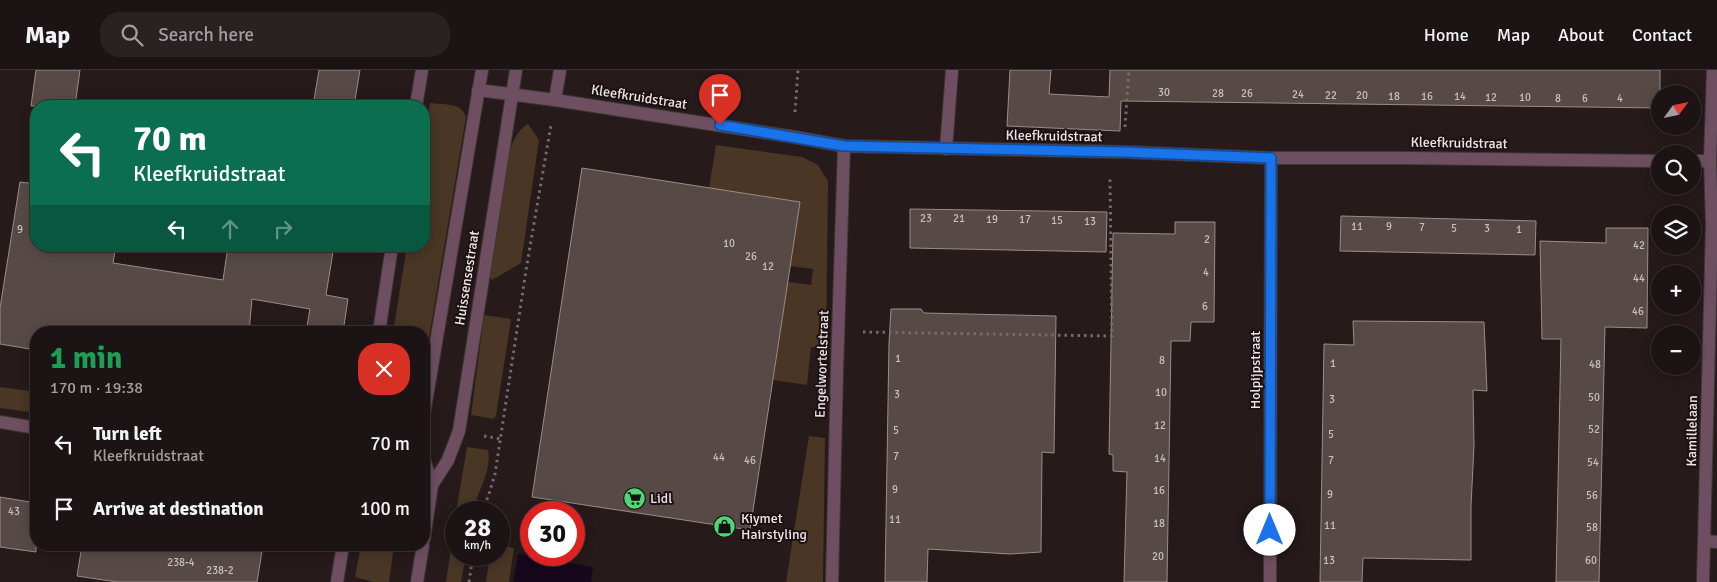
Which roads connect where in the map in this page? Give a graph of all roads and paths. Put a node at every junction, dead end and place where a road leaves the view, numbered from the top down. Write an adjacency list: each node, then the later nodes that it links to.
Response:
1 (422, 70): 11 (street)
2 (482, 70): 9 (street, Huissensestraat)
3 (516, 70): 10 (street, Huissensestraat)
4 (560, 70): 12 (street)
5 (798, 70): 13 (path)
6 (952, 70): 15 (street)
7 (1129, 70): 17 (path)
8 (1713, 70): 21 (street, Kamillelaan)
9 (478, 90): 10 (street, Kleefkruidstraat); 25 (street, Huissensestraat)
10 (512, 94): 12 (street, Kleefkruidstraat); 28 (street, Huissensestraat)
11 (417, 100)
12 (555, 100): 13 (street, Kleefkruidstraat); 29 (path)
13 (794, 137): 14 (street, Kleefkruidstraat)
14 (844, 146): 15 (street, Kleefkruidstraat); 24 (street, Engelwortelstraat)
15 (946, 149): 16 (street, Kleefkruidstraat)
16 (1109, 152): 17 (street, Kleefkruidstraat); 24 (path)
17 (1124, 152): 18 (street, Kleefkruidstraat)
18 (1271, 158): 19 (street, Kleefkruidstraat); 39 (street, Holpijpstraat)
19 (1651, 160)
20 (1701, 161): 21 (street)
21 (1710, 161): 30 (street, Kamillelaan)
22 (391, 252): 23 (street)
23 (380, 326)
24 (838, 331): 38 (street, Engelwortelstraat)
25 (430, 378)
26 (0, 422): 27 (street)
27 (30, 427)
28 (430, 482)
29 (487, 501)
30 (1704, 541): 31 (street); 40 (street, Kamillelaan)
31 (1717, 542)
32 (342, 551): 35 (street)
33 (422, 551): 36 (street)
34 (471, 566): 37 (path)
35 (337, 582)
36 (417, 582)
37 (469, 582)
38 (832, 582)
39 (1270, 582)
40 (1703, 582)

